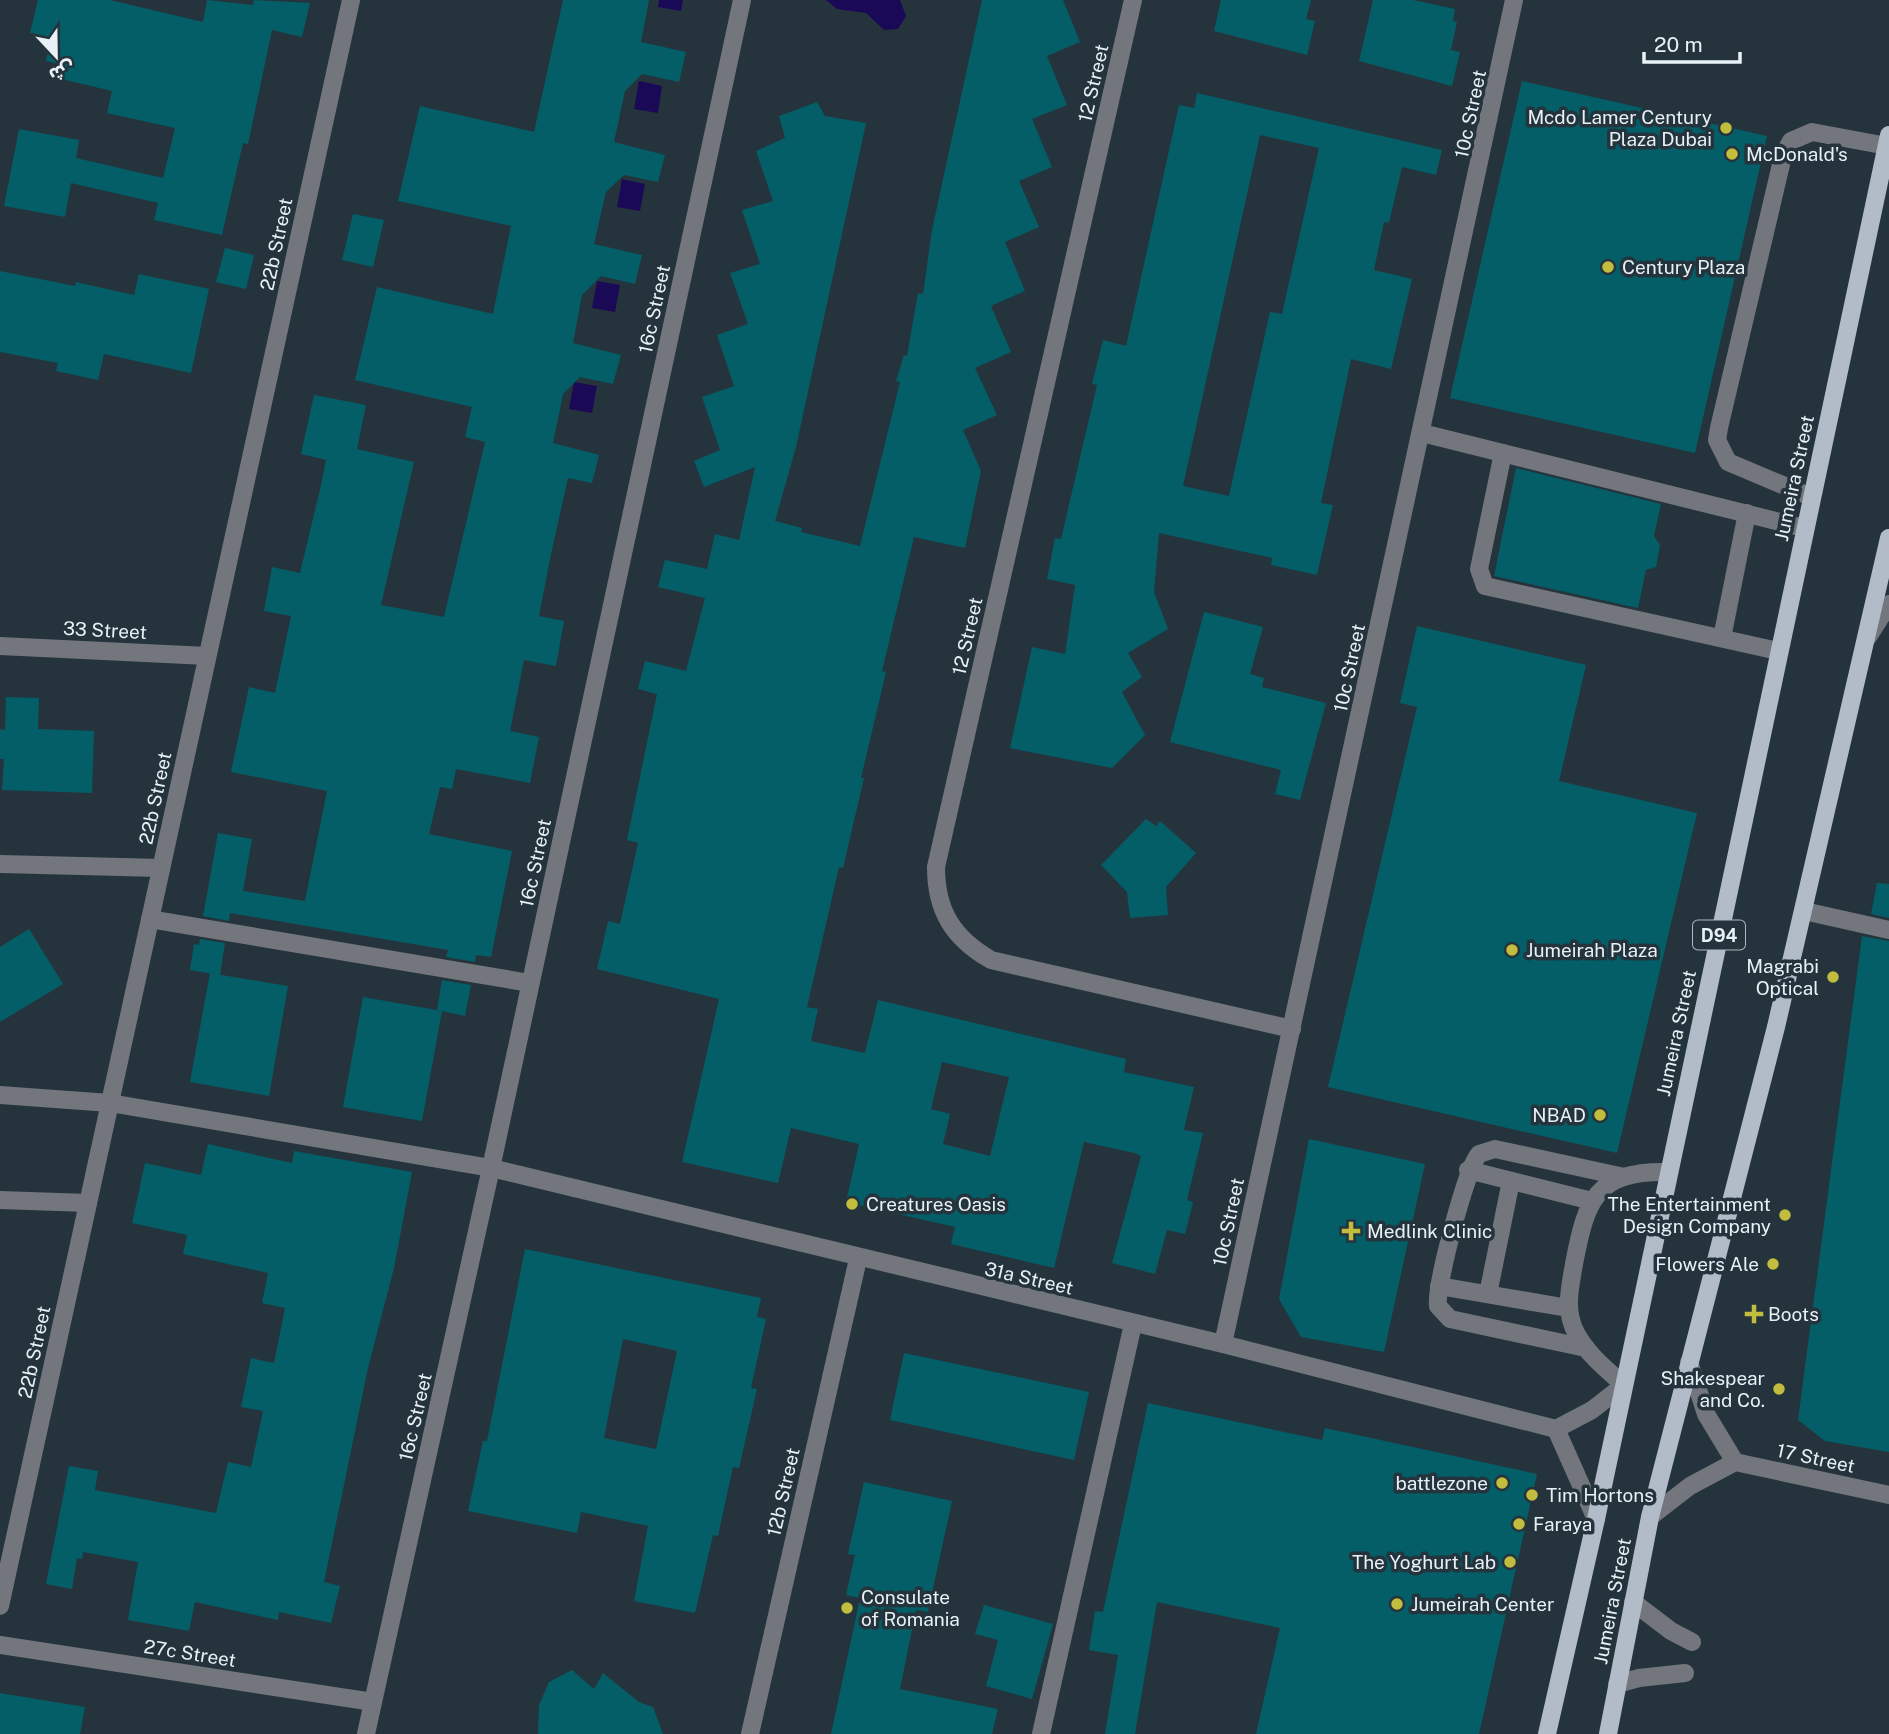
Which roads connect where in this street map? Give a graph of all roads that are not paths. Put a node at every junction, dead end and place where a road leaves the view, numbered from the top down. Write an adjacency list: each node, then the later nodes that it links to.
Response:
1 (352, 0): 17 (street, 22b Street)
2 (742, 0): 23 (street, 16c Street)
3 (1133, 0): 24 (street, 12 Street)
4 (1514, 0): 6 (street, 10c Street)
5 (1888, 140): 8 (main road, Jumeira Street / D94); 8 (street)
6 (1422, 433): 7 (street); 24 (street, 10c Street)
7 (1503, 453): 9 (street); 14 (street)
8 (1811, 497): 10 (main road, Jumeira Street / D94)
9 (1747, 513): 10 (street); 14 (street)
10 (1804, 527): 16 (main road, Jumeira Street / D94)
11 (1889, 538): 13 (main road, Jumeira Street)
12 (1889, 604): 13 (street)
13 (1868, 637): 20 (main road, Jumeira Street)
14 (1722, 638): 16 (street)
15 (0, 646): 17 (street, 33 Street)
16 (1778, 651): 29 (main road, Jumeira Street / D94)
17 (207, 656): 19 (street, 22b Street)
18 (0, 864): 19 (street)
19 (161, 868): 21 (street, 22b Street)
20 (1804, 912): 22 (street); 42 (main road, Jumeira Street)
21 (150, 919): 23 (street); 26 (street, 22b Street)
22 (1889, 930)
23 (530, 983): 27 (street, 16c Street)
24 (1292, 1029): 40 (street, 10c Street)
25 (0, 1095): 26 (street, 31a Street)
26 (110, 1103): 27 (street, 31a Street); 34 (street, 22b Street)
27 (491, 1168): 35 (street, 31a Street); 55 (street, 16c Street)
28 (1468, 1170): 30 (street); 31 (street); 36 (street)
29 (1669, 1172): 30 (street); 43 (main road, Jumeira Street / D94)
30 (1624, 1177): 33 (street)
31 (1511, 1181): 33 (street); 37 (street)
32 (0, 1200): 34 (street)
33 (1592, 1201): 38 (street)
34 (88, 1203): 50 (street, 22b Street)
35 (858, 1259): 39 (street, 31a Street); 57 (street, 12b Street)
36 (1439, 1286): 37 (street); 41 (street)
37 (1488, 1294): 38 (street)
38 (1569, 1308): 41 (street)
39 (1133, 1324): 40 (street, 31a Street); 58 (street)
40 (1223, 1344): 44 (street, 31a Street)
41 (1586, 1348): 43 (street)
42 (1689, 1362): 45 (street); 47 (main road, Jumeira Street)
43 (1624, 1385): 44 (street); 48 (main road, Jumeira Street / D94)
44 (1556, 1429): 48 (street)
45 (1735, 1462): 46 (street, 17 Street); 47 (street)
46 (1889, 1495)
47 (1650, 1517): 49 (main road, Jumeira Street)
48 (1596, 1519): 59 (main road, Jumeira Street / D94)
49 (1633, 1602): 51 (street); 54 (main road, Jumeira Street)
50 (0, 1606)
51 (1692, 1642)
52 (0, 1645): 55 (street, 27c Street)
53 (1685, 1673): 54 (street)
54 (1617, 1684): 60 (main road, Jumeira Street)
55 (373, 1702): 56 (street, 16c Street)
56 (366, 1734)
57 (750, 1734)
58 (1041, 1734)
59 (1547, 1734)
60 (1608, 1734)

